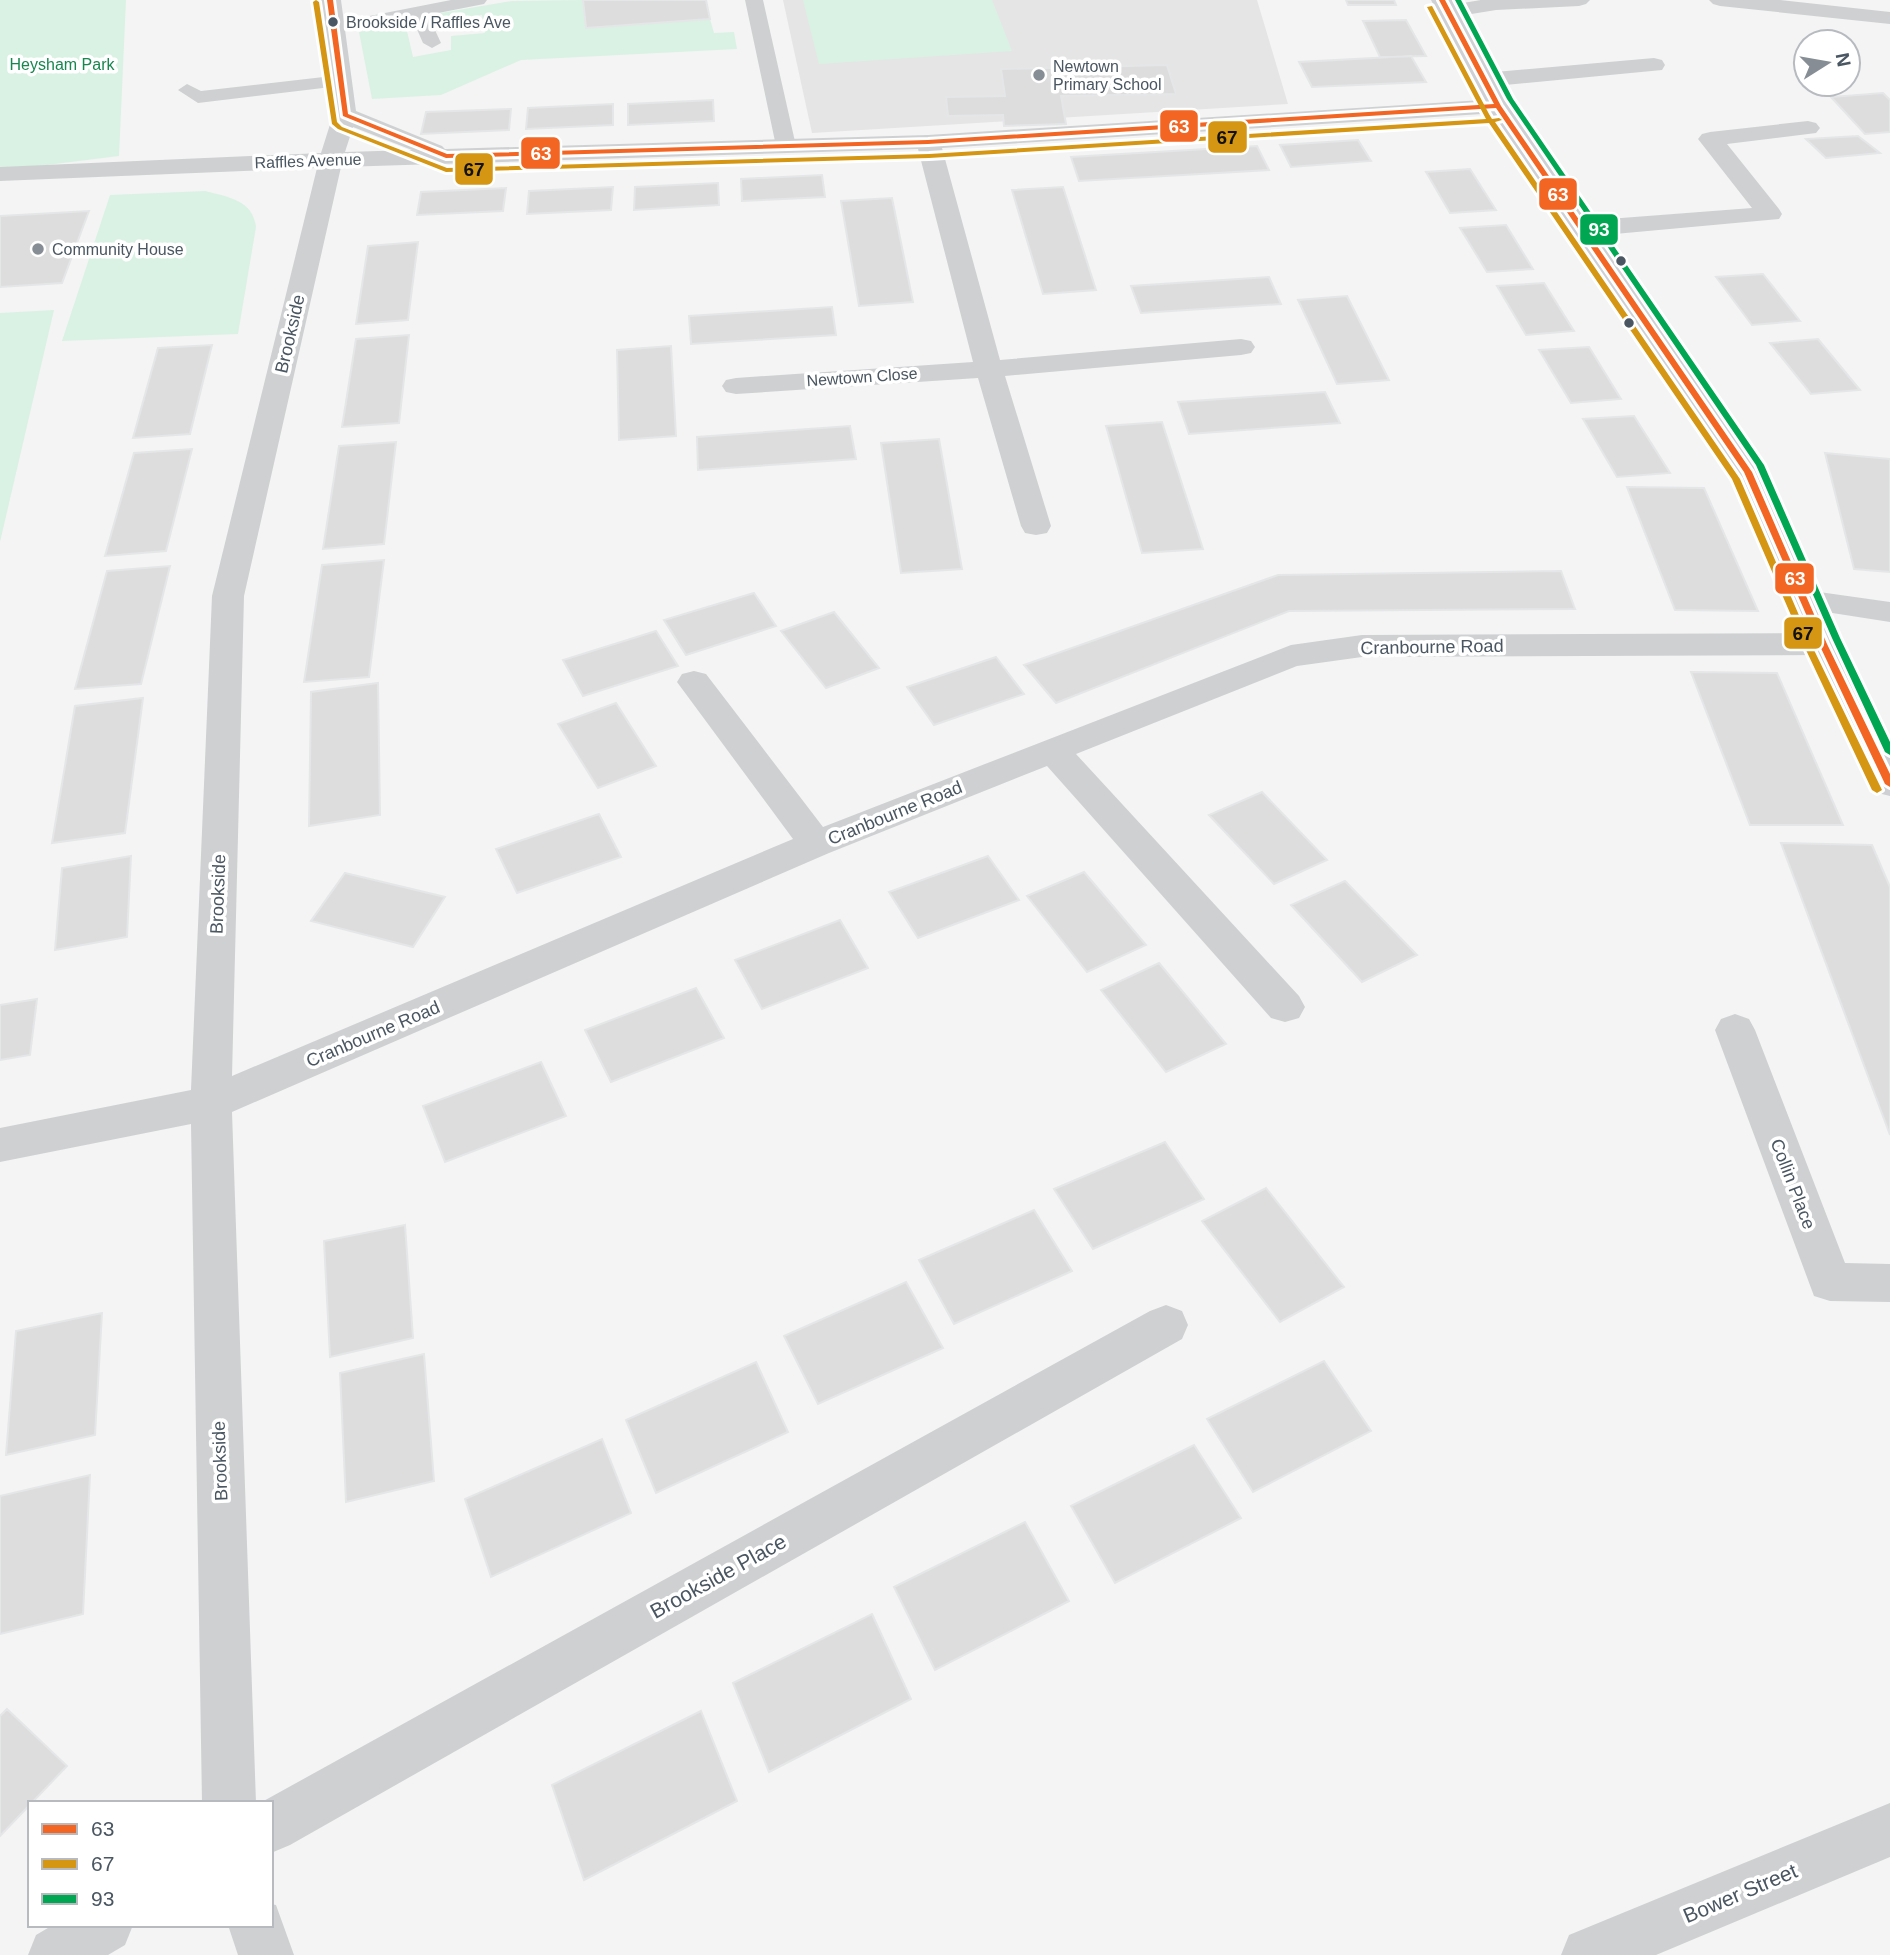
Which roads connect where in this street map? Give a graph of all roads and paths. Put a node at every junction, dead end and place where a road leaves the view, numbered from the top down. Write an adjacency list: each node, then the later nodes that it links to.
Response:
1 (330, 0): 11 (street, Brookside)
2 (478, 0): 9 (lane)
3 (754, 0): 21 (lane)
4 (1578, 0): 6 (street)
5 (1720, 0): 7 (street)
6 (1495, 2): 8 (street)
7 (1767, 3): 10 (street)
8 (1444, 6): 14 (main road)
9 (418, 11): 11 (lane); 12 (lane)
10 (1890, 18)
11 (334, 28): 15 (street, Brookside)
12 (432, 43)
13 (1654, 65): 14 (street)
14 (1484, 80): 17 (main road)
15 (341, 81): 16 (lane); 18 (street, Brookside)
16 (190, 98)
17 (1498, 106): 20 (street, Raffles Avenue); 25 (main road)
18 (345, 115): 22 (street); 23 (street, Brookside)
19 (1808, 128): 25 (street)
20 (929, 142): 21 (street, Raffles Avenue); 27 (street)
21 (786, 146): 22 (street, Raffles Avenue)
22 (446, 156): 23 (street, Raffles Avenue)
23 (331, 160): 24 (street, Raffles Avenue); 39 (street, Brookside)
24 (0, 174)
25 (1582, 229): 30 (main road)
26 (1241, 347): 27 (street, Newtown Close)
27 (989, 369): 28 (street, Newtown Close); 29 (street)
28 (736, 386)
29 (1036, 526)
30 (1805, 600): 31 (street); 32 (main road)
31 (1890, 611)
32 (1823, 644): 34 (street, Cranbourne Road); 35 (main road)
33 (694, 682): 36 (street)
34 (1053, 751): 36 (street, Cranbourne Road); 37 (street)
35 (1890, 784)
36 (816, 844): 39 (street, Cranbourne Road)
37 (1285, 1007)
38 (1735, 1030): 41 (street, Collin Place)
39 (211, 1103): 40 (street, Cranbourne Road); 43 (street, Brookside)
40 (0, 1145)
41 (1890, 1283)
42 (1166, 1325): 44 (street, Brookside Place)
43 (229, 1801)
44 (273, 1825)
45 (1890, 1830): 50 (street, Bower Street)
46 (102, 1927): 48 (street)
47 (257, 1927): 49 (street)
48 (56, 1955)
49 (266, 1955)
50 (1589, 1955)

